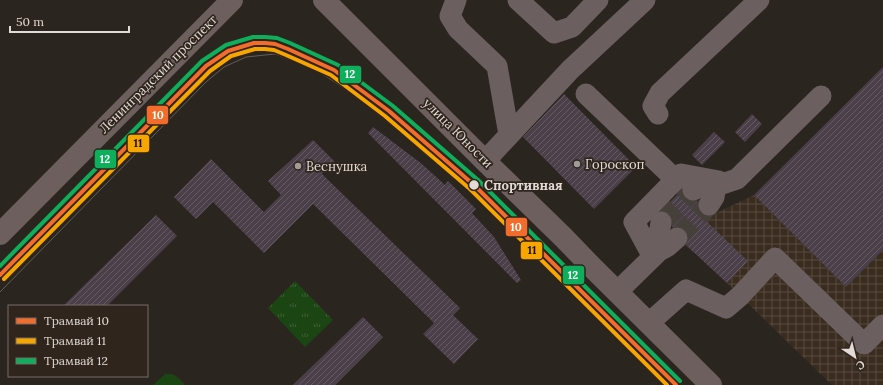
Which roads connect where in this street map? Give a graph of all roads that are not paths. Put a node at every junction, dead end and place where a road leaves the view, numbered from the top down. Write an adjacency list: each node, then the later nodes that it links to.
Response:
1 (232, 0): 17 (main road, Ленинградский проспект)
2 (324, 0): 12 (main road, улица Юности)
3 (456, 0): 11 (lane)
4 (518, 0): 5 (lane)
5 (598, 0)
6 (645, 0): 11 (lane)
7 (759, 0): 10 (lane)
8 (586, 94): 14 (lane)
9 (821, 96): 13 (lane)
10 (658, 114)
11 (509, 135): 12 (lane)
12 (485, 161): 20 (main road, улица Юности)
13 (720, 184): 14 (lane); 15 (lane)
14 (685, 185): 19 (lane)
15 (709, 206)
16 (661, 222): 19 (lane)
17 (0, 234)
18 (677, 238): 19 (lane)
19 (656, 254): 20 (lane)
20 (617, 292): 21 (main road, улица Юности)
21 (648, 323): 22 (lane); 23 (main road, улица Юности)
22 (883, 325)
23 (711, 385)

